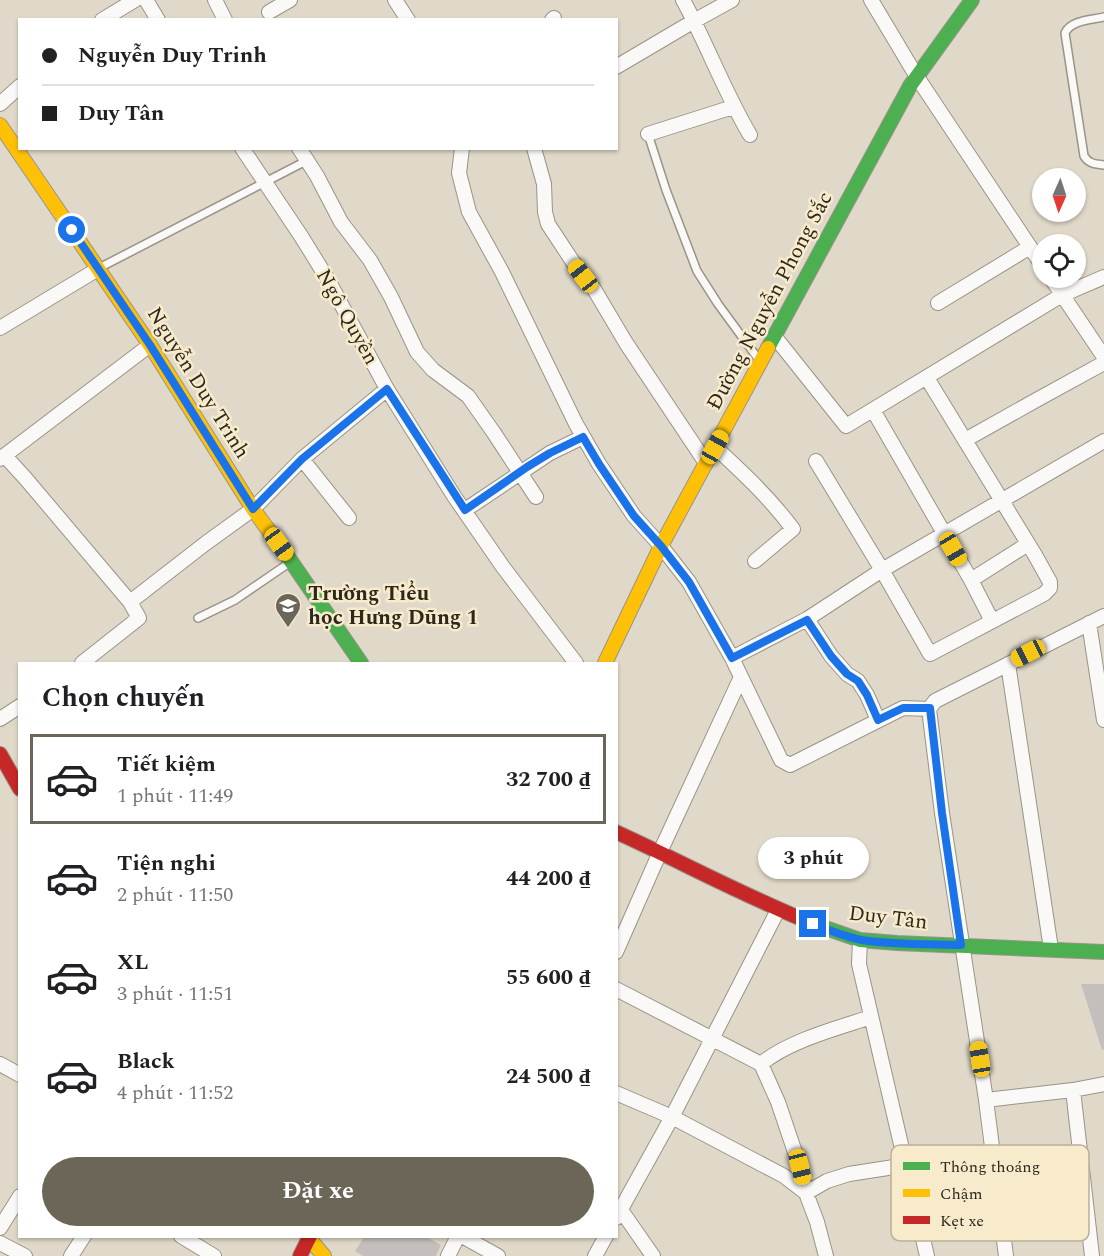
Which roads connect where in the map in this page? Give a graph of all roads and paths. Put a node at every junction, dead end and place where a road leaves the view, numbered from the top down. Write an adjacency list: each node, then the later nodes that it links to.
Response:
1 (135, 0): 11 (street)
2 (146, 0): 12 (street)
3 (215, 0): 13 (street)
4 (290, 0): 10 (street)
5 (395, 0): 14 (street)
6 (682, 0): 16 (street)
7 (732, 0): 16 (street)
8 (871, 0): 18 (street)
9 (972, 0): 18 (street, Đường Nguyễn Phong Sắc)
10 (269, 12)
11 (105, 18)
12 (157, 18)
13 (224, 18)
14 (407, 18)
15 (1104, 18): 31 (lane)
16 (694, 21): 17 (street); 21 (street)
17 (618, 66)
18 (917, 77): 33 (street); 41 (street, Đường Nguyễn Phong Sắc)
19 (18, 88): 20 (street)
20 (0, 104)
21 (734, 107): 23 (street); 24 (street)
22 (0, 125): 25 (street, Nguyễn Duy Trinh)
23 (648, 135): 44 (lane)
24 (750, 135)
25 (18, 146)
26 (21, 150): 35 (street, Nguyễn Duy Trinh)
27 (243, 150): 32 (street, Ngô Quyền)
28 (462, 150): 49 (street)
29 (535, 150): 56 (street)
30 (303, 155): 32 (lane); 57 (street)
31 (1104, 165)
32 (264, 182): 35 (lane); 47 (street, Ngô Quyền)
33 (1030, 247): 34 (street); 39 (street)
34 (1032, 250)
35 (98, 268): 40 (street); 42 (street, Nguyễn Duy Trinh)
36 (1104, 277): 38 (street)
37 (1057, 288): 38 (street)
38 (1062, 295): 43 (street); 46 (street)
39 (938, 303)
40 (0, 328)
41 (775, 337): 44 (street, Đường Nguyễn Phong Sắc); 48 (street)
42 (150, 345): 53 (street); 60 (street, Nguyễn Duy Trinh)
43 (1104, 357)
44 (761, 362): 52 (street, Đường Nguyễn Phong Sắc)
45 (1104, 363): 50 (street)
46 (927, 378): 48 (street); 50 (street)
47 (387, 389): 54 (street); 61 (street, Ngô Quyền)
48 (873, 410): 63 (street)
49 (583, 437): 57 (street); 65 (street)
50 (965, 440): 59 (street)
51 (1104, 441): 59 (street)
52 (715, 447): 56 (street, Đường Nguyễn Phong Sắc); 67 (street)
53 (2, 458): 70 (street)
54 (302, 459): 60 (street); 62 (street)
55 (816, 461): 68 (street)
56 (706, 463): 65 (street, Đường Nguyễn Phong Sắc)
57 (520, 472): 58 (street); 61 (street)
58 (536, 497)
59 (1001, 500): 63 (street); 64 (street)
60 (253, 509): 66 (street, Nguyễn Duy Trinh); 70 (street)
61 (465, 510): 79 (street, Ngô Quyền)
62 (349, 518)
63 (945, 534): 68 (street); 69 (street)
64 (1028, 544): 69 (street); 74 (street)
65 (661, 546): 76 (street); 80 (street, Đường Nguyễn Phong Sắc)
66 (291, 561): 72 (lane); 78 (street, Nguyễn Duy Trinh)
67 (755, 561)
68 (882, 570): 73 (street); 74 (street)
69 (971, 580): 74 (street)
70 (130, 602): 77 (street)
71 (1104, 616): 75 (street)
72 (198, 618)
73 (807, 620): 76 (street); 86 (street)
74 (992, 621)
75 (1089, 623): 81 (street); 87 (street)
76 (732, 658): 82 (street)
77 (83, 662)
78 (360, 662)
79 (575, 662)
80 (605, 662)
81 (1008, 664): 84 (street); 96 (street)
82 (741, 677): 86 (street); 91 (street)
83 (18, 706): 85 (street)
84 (930, 708): 86 (street); 94 (street)
85 (0, 719)
86 (878, 720)
87 (1104, 720)
88 (0, 754): 89 (street)
89 (18, 786)
90 (618, 833): 91 (street, Duy Tân)
91 (660, 852): 92 (street, Duy Tân); 95 (street)
92 (778, 910): 93 (street, Duy Tân); 100 (street)
93 (860, 940): 94 (street, Duy Tân); 99 (street)
94 (961, 945): 96 (street, Duy Tân); 107 (street)
95 (618, 947)
96 (1051, 948): 97 (street, Duy Tân)
97 (1104, 952)
98 (618, 990): 100 (street)
99 (871, 1017): 102 (street); 109 (street)
100 (712, 1038): 102 (street); 108 (street)
101 (0, 1064): 103 (street)
102 (761, 1064): 113 (street)
103 (18, 1074)
104 (1104, 1084): 105 (street)
105 (1073, 1090): 107 (street); 111 (street)
106 (618, 1094): 108 (street)
107 (986, 1100): 110 (street)
108 (672, 1117): 113 (street); 115 (street)
109 (902, 1145)
110 (992, 1145)
111 (1079, 1145)
112 (891, 1168): 113 (street)
113 (806, 1193): 137 (street)
114 (18, 1199): 116 (street)
115 (618, 1212): 136 (street)
116 (0, 1228)
117 (1089, 1230): 140 (street)
118 (83, 1238): 129 (street)
119 (184, 1238): 130 (street)
120 (309, 1238): 131 (street)
121 (310, 1238): 132 (street)
122 (459, 1238): 133 (street)
123 (464, 1238): 134 (street)
124 (605, 1238): 135 (street)
125 (924, 1241): 138 (street)
126 (1004, 1241): 139 (street)
127 (0, 1243): 128 (street)
128 (25, 1256)
129 (70, 1256)
130 (214, 1256)
131 (300, 1256)
132 (324, 1256)
133 (448, 1256)
134 (498, 1256)
135 (595, 1256)
136 (653, 1256)
137 (826, 1256)
138 (927, 1256)
139 (1006, 1256)
140 (1092, 1256)

